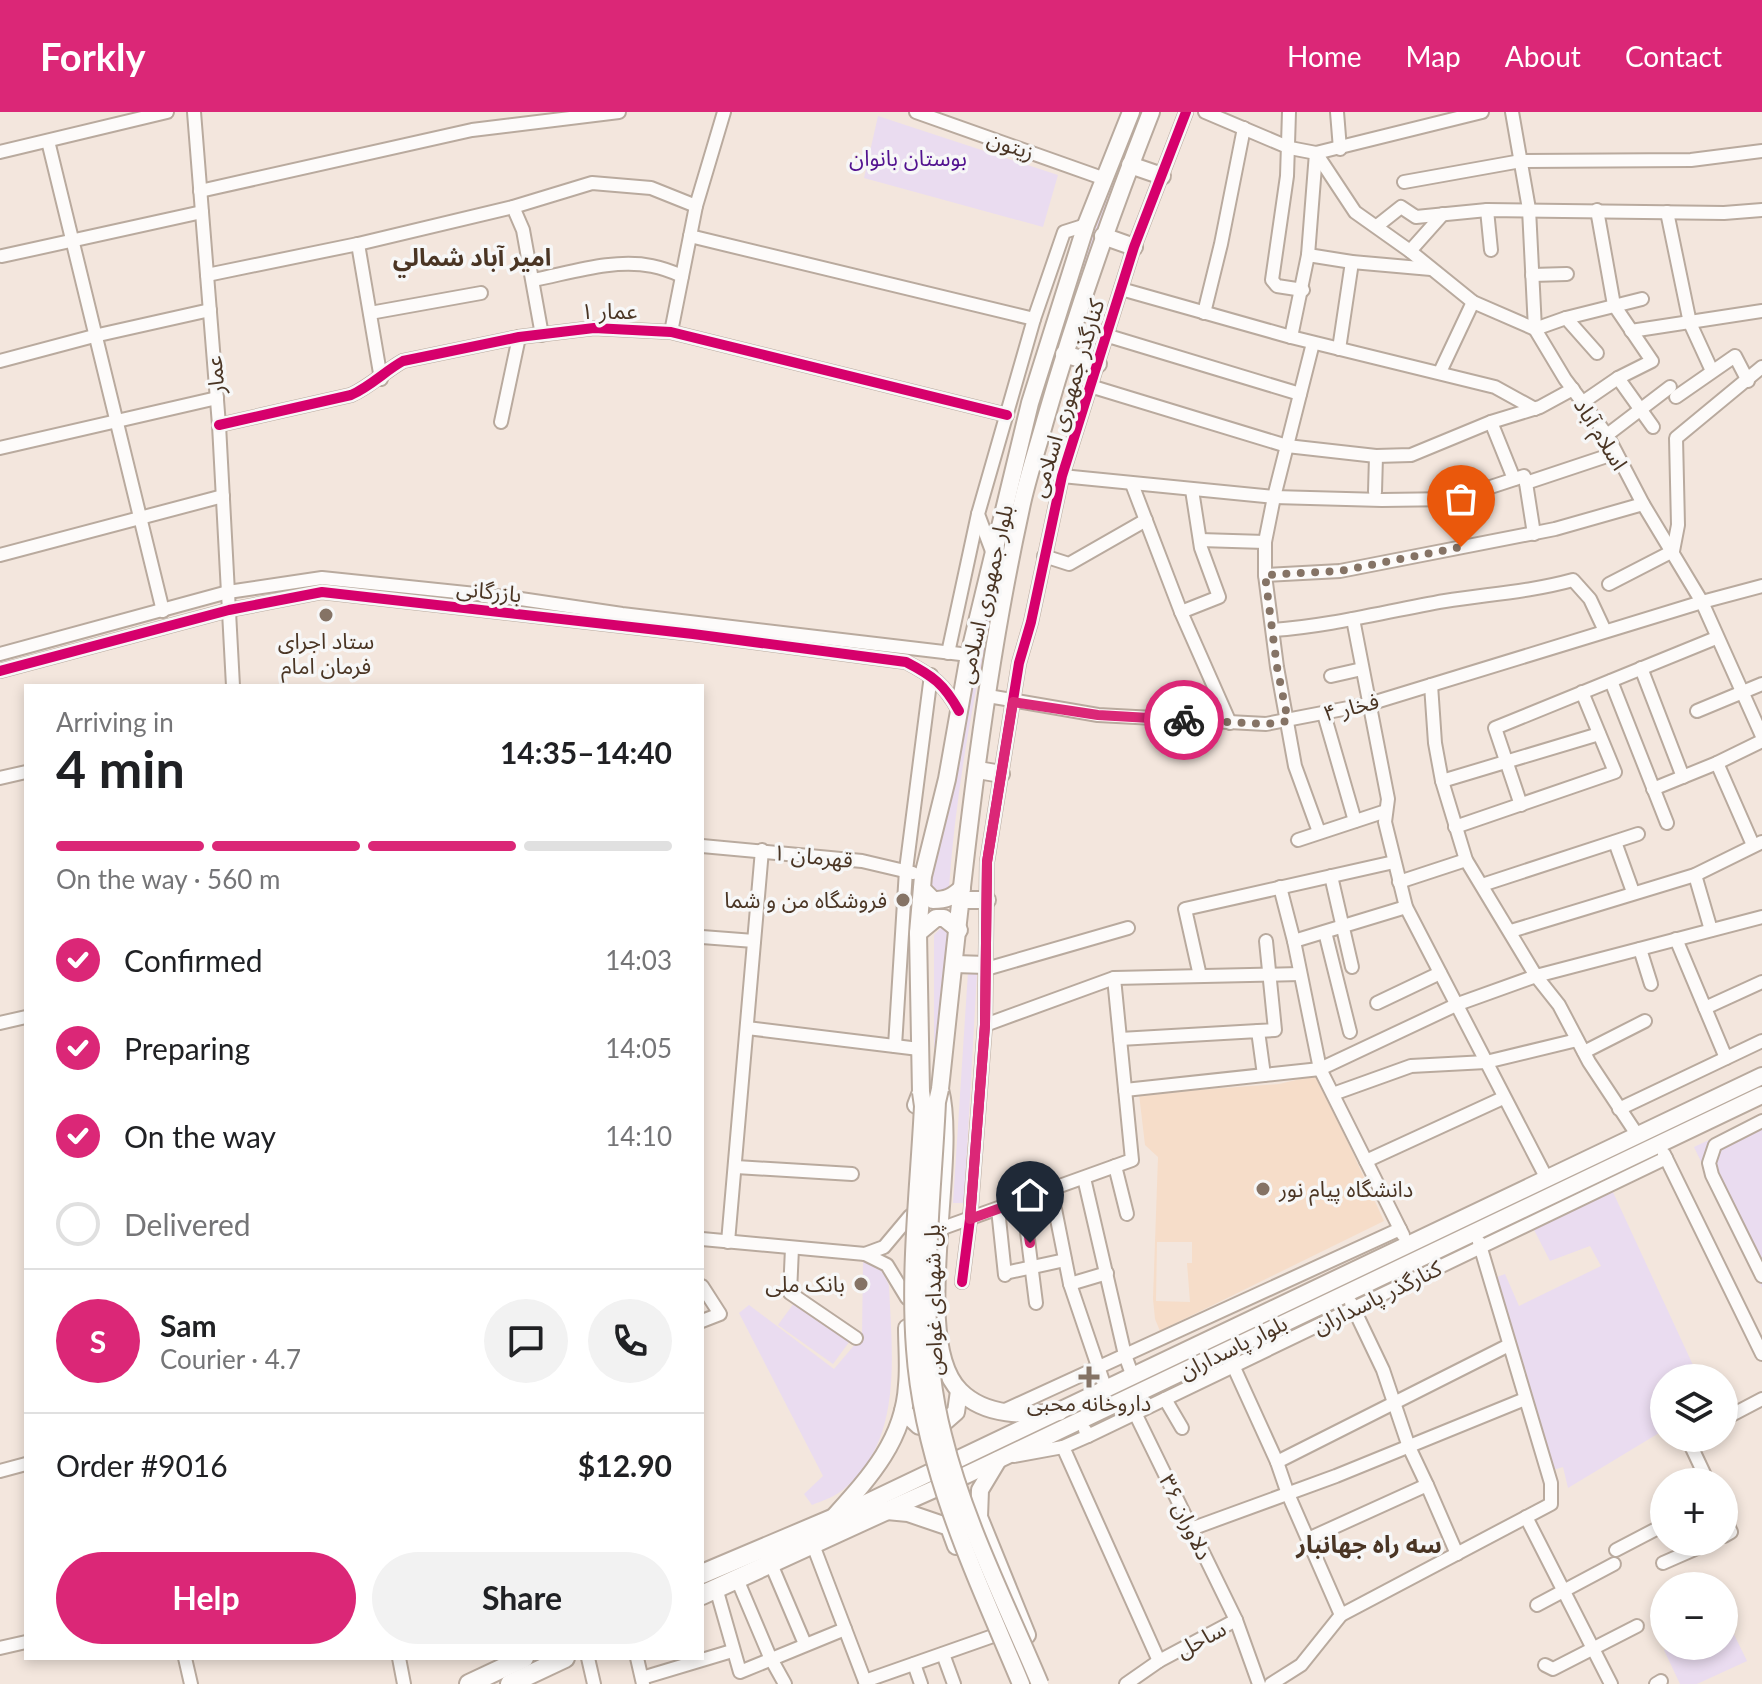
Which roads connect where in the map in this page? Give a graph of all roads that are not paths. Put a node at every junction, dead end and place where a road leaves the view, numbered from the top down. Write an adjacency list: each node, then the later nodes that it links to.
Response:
1 (167, 112): 16 (street)
2 (194, 112): 27 (street, عمار)
3 (619, 112): 27 (street)
4 (724, 112): 28 (street)
5 (916, 112): 14 (street, زیتون)
6 (1151, 112): 23 (main road, بلوار جمهوری اسلامی)
7 (1186, 112): 24 (street, کنارگذر جمهوری اسلامی)
8 (1205, 112): 15 (street)
9 (1289, 112): 17 (street)
10 (1337, 112): 18 (street)
11 (1482, 112): 18 (street)
12 (1512, 112): 22 (street, اسلام آباد)
13 (1126, 116): 25 (main road, بلوار جمهوری اسلامی)
14 (951, 118): 25 (street, زیتون)
15 (1244, 128): 17 (street); 64 (street)
16 (48, 141): 20 (street); 41 (street)
17 (1290, 148): 21 (street); 56 (street)
18 (1340, 149): 21 (street)
19 (1762, 151): 22 (street)
20 (0, 152)
21 (1316, 153): 38 (street); 46 (street)
22 (1521, 161): 26 (street); 30 (street, اسلام آباد)
23 (1130, 165): 24 (main road); 40 (main road, بلوار جمهوری اسلامی)
24 (1162, 176): 43 (street, کنارگذر جمهوری اسلامی)
25 (1105, 179): 37 (main road, بلوار جمهوری اسلامی)
26 (1404, 182)
27 (200, 191): 34 (street, عمار)
28 (696, 206): 29 (street); 39 (street)
29 (513, 207): 42 (street); 54 (street)
30 (1529, 209): 31 (street); 32 (street); 52 (street, اسلام آباد)
31 (1487, 210): 36 (street); 44 (street)
32 (1597, 210): 35 (street); 60 (street)
33 (1762, 210): 35 (street)
34 (202, 212): 41 (street); 51 (street, عمار)
35 (1667, 212): 67 (street)
36 (1443, 214): 38 (street); 45 (street)
37 (1086, 225): 66 (street); 121 (main road, بلوار جمهوری اسلامی)
38 (1377, 226): 45 (street)
39 (690, 236): 53 (street); 66 (street)
40 (1103, 236): 43 (main road); 79 (main road, بلوار جمهوری اسلامی)
41 (73, 241): 47 (street); 73 (street)
42 (358, 244): 51 (street); 63 (street)
43 (1134, 247): 55 (street, کنارگذر جمهوری اسلامی)
44 (1491, 250)
45 (1410, 251): 49 (street)
46 (1308, 255): 48 (street); 56 (street)
47 (2, 256)
48 (1352, 262): 49 (street); 77 (street)
49 (1432, 269): 59 (street)
50 (1567, 274): 52 (street)
51 (207, 275): 61 (street, عمار)
52 (1532, 275): 68 (street, اسلام آباد)
53 (682, 276): 54 (street); 70 (street)
54 (533, 280): 71 (street)
55 (1121, 289): 64 (street); 72 (street, کنارگذر جمهوری اسلامی)
56 (1303, 290): 75 (street)
57 (481, 293): 63 (street)
58 (1642, 299): 60 (street)
59 (1473, 302): 68 (street); 84 (street)
60 (1614, 305): 65 (street); 69 (street)
61 (210, 310): 73 (street); 91 (street, عمار)
62 (1762, 311): 67 (street)
63 (370, 313): 86 (street)
64 (1204, 313): 75 (street)
65 (1566, 318): 68 (street); 78 (street)
66 (1034, 319): 95 (street)
67 (1690, 323): 69 (street); 83 (street)
68 (1535, 329): 89 (street, اسلام آباد)
69 (1631, 331): 85 (street)
70 (671, 332): 71 (street, عمار ۱); 95 (street, عمار ۱)
71 (542, 335): 74 (street, عمار ۱)
72 (1105, 335): 81 (street, کنارگذر جمهوری اسلامی); 90 (street)
73 (94, 336): 80 (street); 96 (street)
74 (519, 337): 86 (street, عمار ۱); 97 (street)
75 (1291, 337): 76 (street)
76 (1313, 343): 77 (street); 90 (street)
77 (1339, 349): 84 (street)
78 (1597, 353)
79 (1064, 354): 81 (main road); 153 (main road, بلوار جمهوری اسلامی)
80 (0, 361)
81 (1098, 364): 88 (street, کنارگذر جمهوری اسلامی)
82 (1762, 367): 87 (street)
83 (1712, 371): 87 (street); 94 (street)
84 (1440, 372): 93 (street)
85 (1618, 378): 92 (street); 94 (street)
86 (381, 379): 99 (street, عمار ۱)
87 (1748, 381): 120 (street)
88 (1090, 386): 102 (street); 106 (street, کنارگذر جمهوری اسلامی)
89 (1573, 389): 92 (street, اسلام آباد); 93 (street)
90 (1300, 394): 102 (street)
91 (217, 398): 96 (street); 99 (street, عمار)
92 (1583, 402): 101 (street, اسلام آباد)
93 (1535, 409): 98 (street)
94 (1641, 410): 100 (street); 101 (street)
95 (1007, 415): 114 (street)
96 (115, 421): 103 (street); 115 (street)
97 (501, 422)
98 (1491, 422): 105 (street); 107 (street)
99 (219, 425): 111 (street, عمار)
100 (1653, 427)
101 (1607, 435): 104 (street, اسلام آباد)
102 (1287, 446): 105 (street); 112 (street)
103 (0, 448)
104 (1616, 453): 107 (street); 113 (street, اسلام آباد)
105 (1376, 456): 110 (street)
106 (1062, 476): 108 (street); 123 (street, کنارگذر جمهوری اسلامی)
107 (1520, 481): 112 (street); 117 (street)
108 (1132, 484): 109 (street); 116 (street)
109 (1192, 490): 112 (street); 118 (street)
110 (1375, 492)
111 (223, 496): 115 (street); 127 (street, عمار)
112 (1274, 497): 119 (street)
113 (1643, 504): 117 (street); 120 (street, اسلام آباد)
114 (978, 514): 121 (street); 138 (street)
115 (139, 517): 122 (street); 130 (street)
116 (1146, 520): 123 (street); 131 (street)
117 (1534, 534): 124 (street)
118 (1200, 540): 119 (street); 131 (street)
119 (1265, 542): 124 (street)
120 (1673, 551): 125 (street); 128 (street, اسلام آباد)
121 (993, 554): 140 (main road, بلوار جمهوری اسلامی)
122 (0, 555)
123 (1044, 556): 154 (street, کنارگذر جمهوری اسلامی)
124 (1265, 575): 133 (street)
125 (1609, 584)
126 (1762, 586): 128 (street, فخار ۴)
127 (228, 592): 129 (street, عمار); 130 (street, بازرگانی); 135 (street, بازرگانی)
128 (1702, 602): 134 (street, فخار ۴); 136 (street, اسلام آباد)
129 (229, 610): 135 (street, بازرگانی); 144 (street, بازرگانی); 148 (street, عمار)
130 (163, 611): 139 (street, بازرگانی)
131 (1181, 612): 160 (street)
132 (1353, 619): 133 (street); 134 (street); 143 (street)
133 (1273, 630): 159 (street)
134 (1605, 631): 150 (street, فخار ۴)
135 (767, 638): 137 (street, بازرگانی); 141 (street, بازرگانی)
136 (1716, 638): 142 (street); 152 (street, اسلام آباد)
137 (911, 648): 138 (street, بازرگانی); 141 (street)
138 (948, 653): 140 (street, بازرگانی)
139 (0, 654)
140 (969, 655): 156 (main road, بلوار جمهوری اسلامی)
141 (906, 662): 145 (street, بازرگانی)
142 (1641, 668): 147 (street); 168 (street)
143 (1362, 669): 146 (street); 155 (street)
144 (0, 671)
145 (931, 675): 156 (street, بازرگانی); 186 (street)
146 (1331, 676)
147 (1611, 681): 151 (street); 171 (street)
148 (233, 684)
149 (1762, 684): 152 (street)
150 (1431, 685): 155 (street, فخار ۴); 170 (street)
151 (1582, 692): 161 (street); 163 (street)
152 (1743, 694): 157 (street); 162 (street, اسلام آباد)
153 (988, 696): 154 (street, فخار ۴); 165 (main road, بلوار جمهوری اسلامی)
154 (1013, 702): 160 (street, فخار ۴); 167 (street, کنارگذر جمهوری اسلامی)
155 (1369, 704): 158 (street, فخار ۴); 173 (street)
156 (959, 711): 189 (main road, بلوار جمهوری اسلامی)
157 (1697, 711)
158 (1324, 714): 159 (street, فخار ۴); 174 (street)
159 (1288, 721): 160 (street, فخار ۴); 177 (street)
160 (1230, 723)
161 (1599, 734): 163 (street); 172 (street)
162 (1762, 739): 164 (street)
163 (1505, 762): 170 (street); 172 (street)
164 (1717, 763): 168 (street); 181 (street)
165 (978, 770): 167 (main road); 194 (main road, بلوار جمهوری اسلامی)
166 (24, 772): 169 (street)
167 (1001, 774): 195 (street, کنارگذر جمهوری اسلامی)
168 (1683, 777): 171 (street)
169 (0, 778)
170 (1442, 781): 176 (street)
171 (1653, 789): 175 (street)
172 (1521, 805): 176 (street)
173 (1386, 811): 174 (street); 185 (street)
174 (1355, 821): 177 (street)
175 (1667, 823)
176 (1455, 827): 184 (street)
177 (1319, 832): 179 (street)
178 (1638, 834): 180 (street)
179 (1298, 840)
180 (1615, 842): 191 (street); 193 (street)
181 (1758, 844): 187 (street)
182 (704, 846): 183 (street, قهرمان ۱)
183 (762, 850): 186 (street, قهرمان ۱); 207 (street)
184 (1466, 860): 190 (street); 191 (street)
185 (1394, 862): 188 (street); 190 (street)
186 (906, 870): 189 (street, قهرمان ۱); 234 (street)
187 (1695, 875): 193 (street); 201 (street)
188 (1331, 876): 192 (street); 198 (street)
189 (922, 882): 194 (main road); 204 (main road, بلوار جمهوری اسلامی)
190 (1399, 882): 196 (street)
191 (1482, 885): 202 (street)
192 (1280, 887): 209 (street); 217 (street)
193 (1633, 892): 202 (street)
194 (962, 894): 195 (main road); 200 (main road, بلوار جمهوری اسلامی)
195 (987, 900): 212 (street, کنارگذر جمهوری اسلامی)
196 (1406, 907): 198 (street); 214 (street)
197 (1761, 919): 201 (street)
198 (1343, 926): 203 (street); 213 (street)
199 (1128, 928): 212 (street)
200 (959, 930): 204 (main road); 211 (main road, بلوار جمهوری اسلامی)
201 (1711, 930): 206 (street)
202 (1511, 931): 218 (street)
203 (1325, 932): 209 (street); 231 (street)
204 (918, 933): 236 (main road, بلوار جمهوری اسلامی)
205 (704, 937): 207 (street)
206 (1676, 939): 210 (street); 224 (street)
207 (754, 941): 229 (street)
208 (1266, 941): 216 (street)
209 (1294, 941): 215 (street)
210 (1640, 949): 218 (street); 221 (street)
211 (955, 964): 212 (main road); 242 (main road, بلوار جمهوری اسلامی)
212 (986, 967): 228 (street, کنارگذر جمهوری اسلامی)
213 (1352, 967)
214 (1440, 973): 222 (street); 223 (street)
215 (1300, 974): 216 (street); 239 (street)
216 (1271, 975): 217 (street); 230 (street)
217 (1200, 976): 219 (street)
218 (1536, 976): 223 (street); 235 (street)
219 (1114, 978): 228 (street); 232 (street)
220 (1762, 982): 224 (street)
221 (1651, 984)
222 (1377, 1003)
223 (1458, 1004): 238 (street); 239 (street)
224 (1705, 1008): 237 (street)
225 (24, 1017): 227 (street)
226 (1645, 1021): 235 (street)
227 (0, 1023)
228 (985, 1025): 263 (street, کنارگذر جمهوری اسلامی)
229 (747, 1028): 234 (street); 254 (street)
230 (1258, 1031): 232 (street); 240 (street)
231 (1350, 1032)
232 (1120, 1039): 243 (street)
233 (1762, 1041): 237 (street)
234 (895, 1046): 236 (street)
235 (1580, 1046): 238 (street); 248 (street)
236 (919, 1049): 244 (main road, بلوار جمهوری اسلامی)
237 (1726, 1058): 248 (street)
238 (1486, 1062): 245 (street); 247 (street)
239 (1320, 1069): 240 (street); 245 (street)
240 (1264, 1075): 243 (street)
241 (1762, 1076): 250 (main road, بلوار پاسداران)
242 (940, 1089): 264 (main road); 363 (main road, پل شهدای غواص, bridge)
243 (1125, 1090): 253 (street)
244 (921, 1092): 262 (main road); 362 (main road, پل شهدای غواص, bridge)
245 (1333, 1094): 252 (street)
246 (1762, 1095): 251 (main road, بلوار پاسداران)
247 (1503, 1098): 252 (street); 257 (street)
248 (1619, 1109): 250 (street)
249 (1762, 1121): 275 (street)
250 (1638, 1136): 257 (main road, بلوار پاسداران)
251 (1662, 1151): 267 (main road, بلوار پاسداران); 285 (street)
252 (1366, 1161): 265 (street)
253 (1115, 1166): 256 (street); 261 (street)
254 (736, 1167): 255 (street); 268 (street)
255 (852, 1174)
256 (1084, 1178): 258 (street); 274 (street)
257 (1547, 1179): 269 (main road, بلوار پاسداران)
258 (1051, 1189): 259 (street); 272 (street)
259 (1023, 1200): 260 (street); 273 (street)
260 (998, 1209): 263 (street); 273 (street)
261 (1127, 1214)
262 (910, 1216): 271 (street); 279 (main road)
263 (970, 1219): 264 (street); 276 (street, کنارگذر جمهوری اسلامی)
264 (940, 1229): 291 (main road)
265 (1400, 1229): 269 (street); 286 (street)
266 (704, 1239): 268 (street)
267 (1478, 1239): 280 (main road, بلوار پاسداران); 284 (street)
268 (728, 1242): 270 (street)
269 (1408, 1246): 289 (main road, بلوار پاسداران)
270 (792, 1248): 271 (street); 283 (street)
271 (865, 1254): 279 (street)
272 (1065, 1260): 273 (street); 277 (street)
273 (1033, 1265): 281 (street)
274 (1107, 1273): 277 (street); 286 (street)
275 (1762, 1276)
276 (962, 1282)
277 (1070, 1284): 288 (street)
278 (704, 1289): 282 (street)
279 (907, 1298): 296 (main road)
280 (1350, 1300): 287 (main road, بلوار پاسداران); 295 (street)
281 (1036, 1303)
282 (704, 1320)
283 (856, 1338)
284 (1509, 1345): 293 (street); 295 (street)
285 (1762, 1354)
286 (1125, 1355): 288 (street); 289 (street)
287 (1229, 1358): 292 (street); 301 (main road, بلوار پاسداران); 307 (street)
288 (1099, 1367): 290 (street); 297 (street)
289 (1133, 1377): 290 (main road, بلوار پاسداران)
290 (1106, 1390): 298 (main road, بلوار پاسداران)
291 (959, 1391): 296 (main road); 297 (main road)
292 (1165, 1399): 300 (street); 302 (street)
293 (1525, 1399): 305 (street); 314 (street)
294 (1762, 1399): 299 (street)
295 (1395, 1403): 305 (street); 307 (street)
296 (903, 1411): 315 (main road)
297 (1000, 1412): 298 (main road)
298 (1059, 1412): 315 (main road, بلوار پاسداران)
299 (1738, 1412)
300 (1135, 1413): 303 (street); 317 (street, دلاوران ۳۶)
301 (1080, 1420): 303 (street); 306 (main road, بلوار پاسداران)
302 (1182, 1428)
303 (1088, 1436): 304 (street)
304 (1063, 1447): 306 (street); 348 (street)
305 (1409, 1447): 310 (street); 311 (street)
306 (999, 1459): 312 (main road, بلوار پاسداران); 313 (main road)
307 (1277, 1462): 311 (street)
308 (24, 1465): 309 (street)
309 (0, 1471)
310 (1427, 1485): 319 (street); 321 (street)
311 (1288, 1494): 317 (street); 319 (street)
312 (885, 1511): 316 (main road); 320 (highway, بلوار پاسداران)
313 (979, 1517): 316 (main road); 364 (main road)
314 (1526, 1517): 321 (street); 328 (street)
315 (832, 1519): 325 (highway, بلوار پاسداران)
316 (949, 1527): 334 (main road)
317 (1191, 1529): 331 (street, دلاوران ۳۶)
318 (1650, 1534): 328 (street)
319 (1308, 1539): 330 (street)
320 (813, 1545): 324 (highway, بلوار پاسداران); 333 (street)
321 (1457, 1554): 330 (street)
322 (1677, 1556): 323 (street)
323 (1663, 1563)
324 (771, 1564): 326 (highway, بلوار پاسداران); 336 (street)
325 (704, 1573)
326 (737, 1579): 327 (highway, بلوار پاسداران); 341 (street)
327 (709, 1592): 339 (street)
328 (1564, 1592): 329 (street); 338 (street)
329 (1537, 1605)
330 (1341, 1615): 367 (street)
331 (1236, 1620): 348 (street, ساحل); 366 (street, دلاوران ۳۶)
332 (1637, 1626): 338 (street)
333 (845, 1629): 336 (street); 352 (street)
334 (993, 1636): 340 (street); 361 (main road)
335 (24, 1642): 337 (street)
336 (805, 1644): 341 (street)
337 (0, 1648)
338 (1593, 1650): 350 (street); 368 (street)
339 (732, 1651): 341 (street); 351 (street)
340 (943, 1654): 349 (street); 360 (street)
341 (770, 1657): 358 (street)
342 (185, 1660): 353 (street)
343 (399, 1660): 354 (street)
344 (520, 1660): 355 (highway)
345 (561, 1660): 356 (highway)
346 (588, 1660): 357 (street)
347 (637, 1660): 351 (street)
348 (1159, 1661): 365 (street, ساحل)
349 (914, 1664): 352 (street); 359 (street)
350 (1545, 1665)
351 (642, 1681)
352 (866, 1683)
353 (191, 1684)
354 (404, 1684)
355 (469, 1684)
356 (510, 1684)
357 (594, 1684)
358 (785, 1684)
359 (921, 1684)
360 (954, 1684)
361 (1013, 1684)
362 (1021, 1684)
363 (1040, 1684)
364 (1048, 1684)
365 (1126, 1684)
366 (1259, 1684)
367 (1271, 1684)
368 (1611, 1684)

